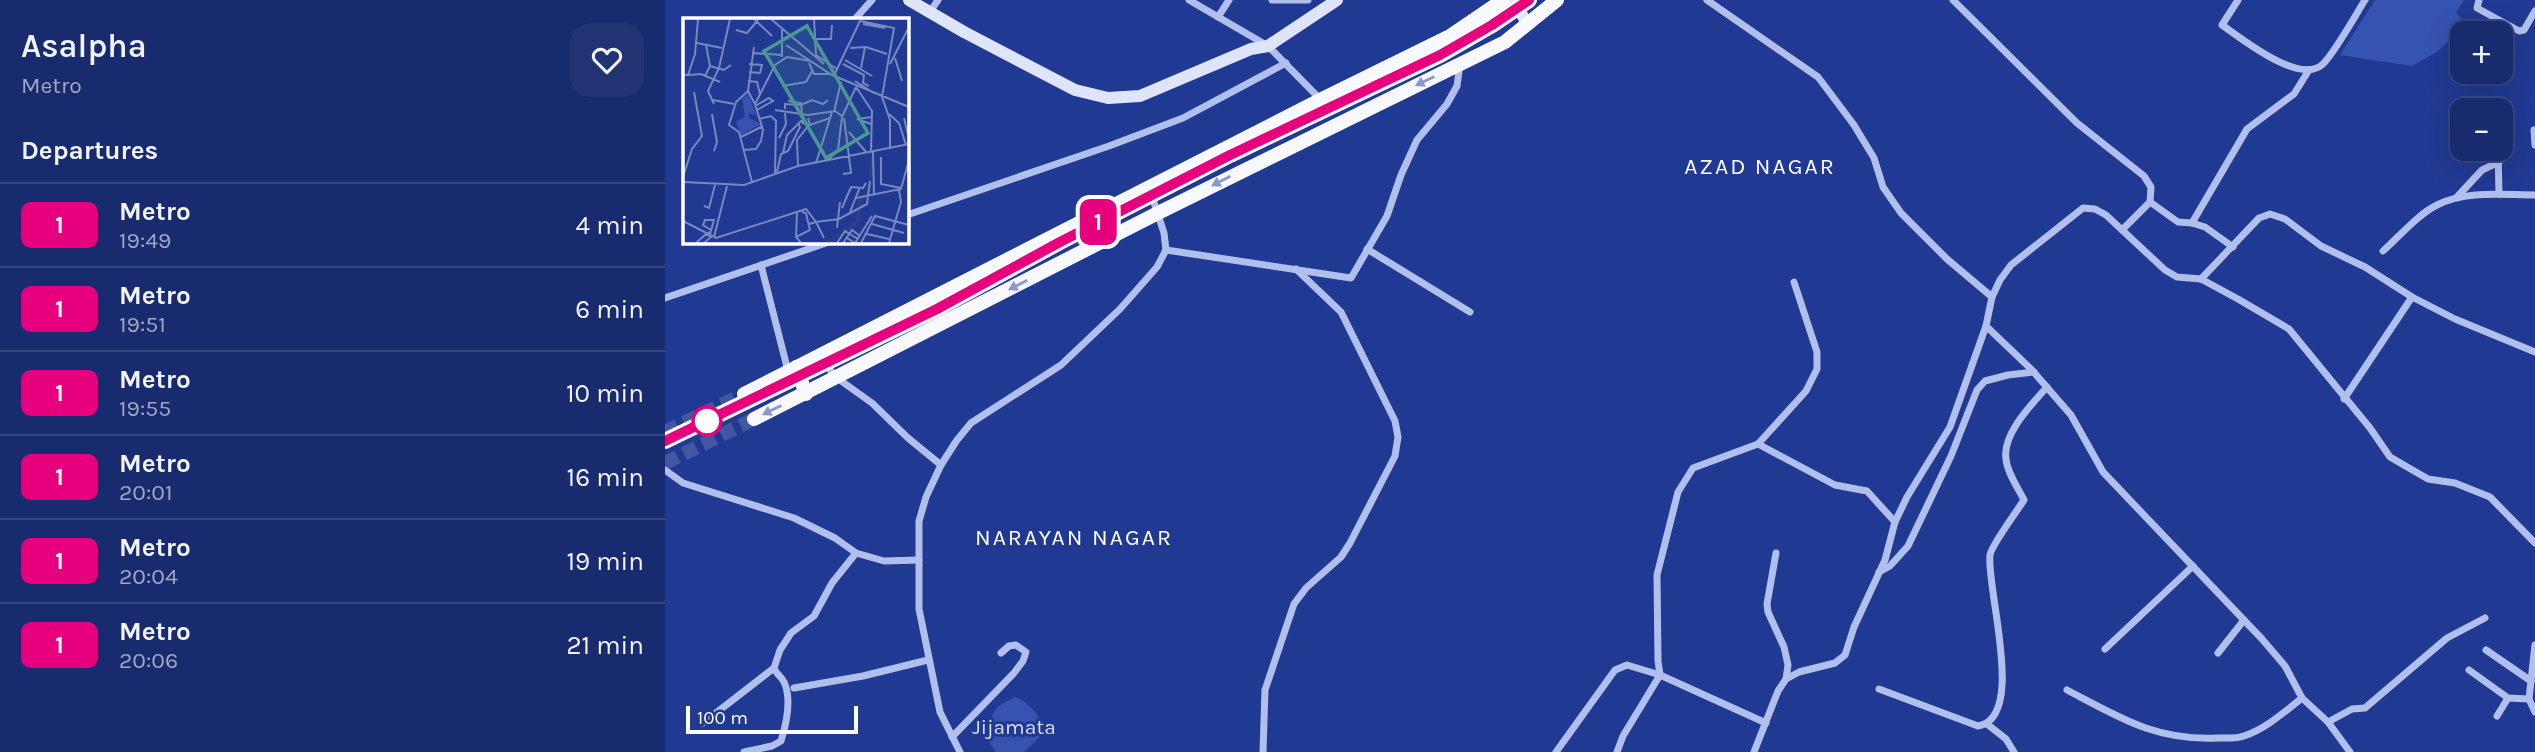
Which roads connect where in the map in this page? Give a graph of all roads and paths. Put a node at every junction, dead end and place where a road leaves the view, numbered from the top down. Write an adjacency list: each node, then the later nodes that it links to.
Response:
1 (872, 0): 22 (street)
2 (909, 0): 20 (main road)
3 (938, 0): 20 (street)
4 (1189, 0): 21 (street)
5 (1229, 0): 21 (street)
6 (1272, 0): 17 (street)
7 (1308, 0): 17 (street)
8 (1338, 0): 24 (main road)
9 (1503, 0): 28 (main road)
10 (1513, 0): 23 (main road)
11 (1557, 0): 23 (main road)
12 (1707, 0): 50 (street)
13 (1953, 0): 18 (street)
14 (2238, 0): 27 (street)
15 (2365, 0): 27 (street)
16 (2479, 0): 19 (street)
17 (1287, 1)
18 (1962, 4): 36 (street)
19 (2535, 11)
20 (930, 12): 24 (main road)
21 (1218, 17): 24 (street)
22 (856, 18)
23 (1527, 23): 26 (main road)
24 (1268, 46): 25 (street)
25 (1286, 63): 28 (street); 38 (street)
26 (1460, 64): 37 (main road, one-way to 37); 43 (street)
27 (2309, 70): 39 (street)
28 (1320, 100): 32 (main road)
29 (2534, 130): 30 (street)
30 (2535, 145)
31 (2499, 162): 33 (street); 35 (street)
32 (1150, 187): 37 (street); 56 (main road)
33 (2499, 194): 34 (street); 35 (street)
34 (2535, 195)
35 (2457, 198): 45 (street)
36 (2150, 202): 39 (street); 40 (street)
37 (1158, 213): 44 (street); 59 (main road, one-way to 59)
38 (908, 215)
39 (2192, 223): 42 (street)
40 (2122, 230): 48 (street); 50 (street)
41 (826, 243): 46 (street)
42 (2233, 247): 48 (street); 51 (street)
43 (1367, 249): 47 (street); 53 (street)
44 (1166, 250): 47 (street); 66 (street)
45 (2383, 251)
46 (761, 265): 52 (street); 57 (street)
47 (1296, 269): 103 (street)
48 (2201, 279): 63 (street)
49 (1794, 282): 65 (street)
50 (1992, 297): 54 (street)
51 (2412, 297): 55 (street); 63 (street)
52 (665, 298)
53 (1470, 312)
54 (1986, 326): 58 (street); 68 (street)
55 (2535, 352)
56 (818, 356): 57 (main road); 59 (street)
57 (792, 369): 61 (main road); 62 (main road)
58 (2034, 372): 60 (street); 74 (street)
59 (837, 378): 62 (main road); 66 (street)
60 (2047, 387): 73 (street); 99 (street)
61 (744, 394)
62 (806, 394): 64 (main road, one-way to 64)
63 (2344, 399): 69 (street)
64 (754, 419)
65 (1758, 444): 68 (street); 85 (street)
66 (941, 465): 72 (street)
67 (665, 470): 70 (street)
68 (1895, 522): 74 (street)
69 (2535, 543)
70 (856, 553): 72 (street); 83 (street)
71 (1776, 553): 86 (street)
72 (919, 559): 82 (street)
73 (2193, 566): 76 (street); 78 (street)
74 (1879, 572): 86 (street)
75 (2485, 618): 96 (street)
76 (2244, 620): 81 (street); 91 (street)
77 (2535, 645): 87 (street)
78 (2105, 649)
79 (2486, 650): 87 (street)
80 (1001, 653): 100 (street)
81 (2218, 653)
82 (928, 660): 88 (street); 100 (street)
83 (774, 668): 97 (street); 101 (street)
84 (2469, 670): 92 (street)
85 (1660, 675): 98 (street); 104 (street); 105 (street)
86 (1786, 679): 98 (street)
87 (2531, 681): 93 (street)
88 (794, 688)
89 (1879, 689): 99 (street)
90 (2067, 690): 91 (street)
91 (2302, 698): 96 (street)
92 (2508, 698): 93 (street); 95 (street)
93 (2529, 699): 94 (street)
94 (2535, 712)
95 (2497, 716)
96 (2328, 722): 108 (street)
97 (703, 723)
98 (1766, 723): 106 (street)
99 (1987, 724): 107 (street)
100 (952, 737): 102 (street)
101 (744, 752)
102 (960, 752)
103 (1263, 752)
104 (1556, 752)
105 (1618, 752)
106 (1755, 752)
107 (2014, 752)
108 (2350, 752)

